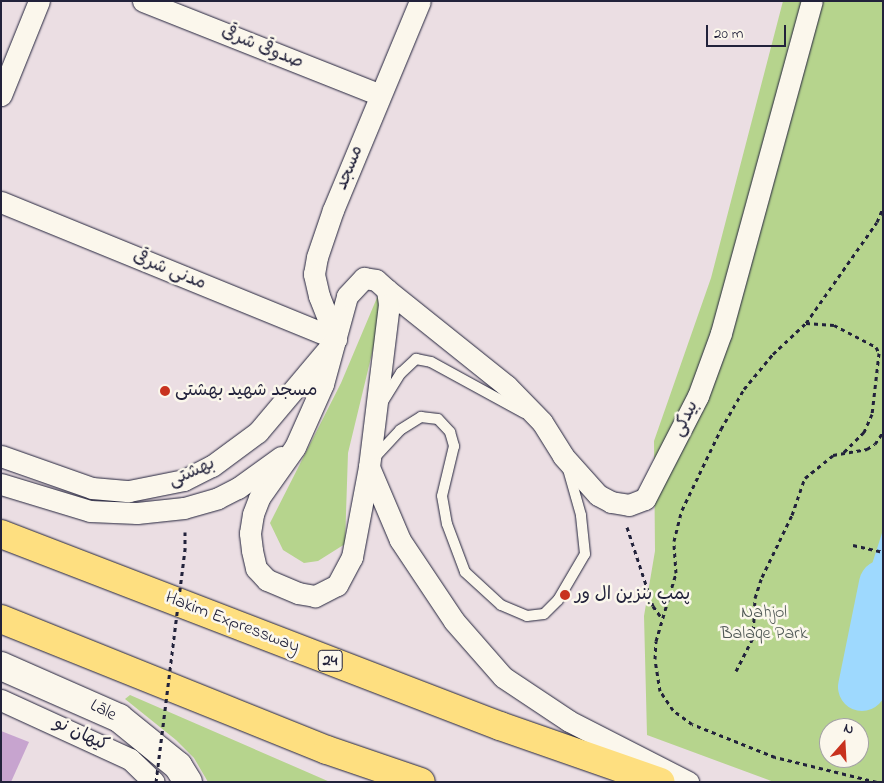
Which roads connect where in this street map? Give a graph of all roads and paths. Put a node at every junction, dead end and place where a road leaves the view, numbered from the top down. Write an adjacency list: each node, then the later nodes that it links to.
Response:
1 (39, 1): 5 (street)
2 (143, 1): 6 (street, صدوقی شرقی)
3 (420, 1): 6 (street, مسجد)
4 (812, 1): 21 (street, بیدکی)
5 (1, 95)
6 (380, 95): 11 (street, مسجد)
7 (1, 202): 11 (street, مدنی شرقی)
8 (883, 208): 10 (path)
9 (387, 290): 11 (street); 12 (street); 13 (street)
10 (806, 323): 16 (path); 26 (path)
11 (336, 339): 15 (street); 17 (street, بهشتی)
12 (376, 412): 13 (lane); 19 (street)
13 (542, 422): 18 (street)
14 (883, 432): 16 (path)
15 (295, 447): 19 (street); 20 (street)
16 (842, 454): 29 (path)
17 (1, 456)
18 (563, 456): 19 (lane); 21 (street)
19 (369, 467): 35 (street)
20 (1, 484)
21 (619, 503): 26 (path)
22 (1, 534): 34 (highway, Hakim Expressway / 24)
23 (853, 545): 25 (path)
24 (185, 548): 31 (path, bridge)
25 (883, 552)
26 (661, 618): 36 (path)
27 (1, 619): 33 (highway)
28 (1, 666): 32 (main road, Lāle)
29 (736, 671)
30 (1, 700): 31 (street, کیهان نو)
31 (155, 782)
32 (188, 782)
33 (421, 782)
34 (661, 782)
35 (688, 782)
36 (877, 782)

